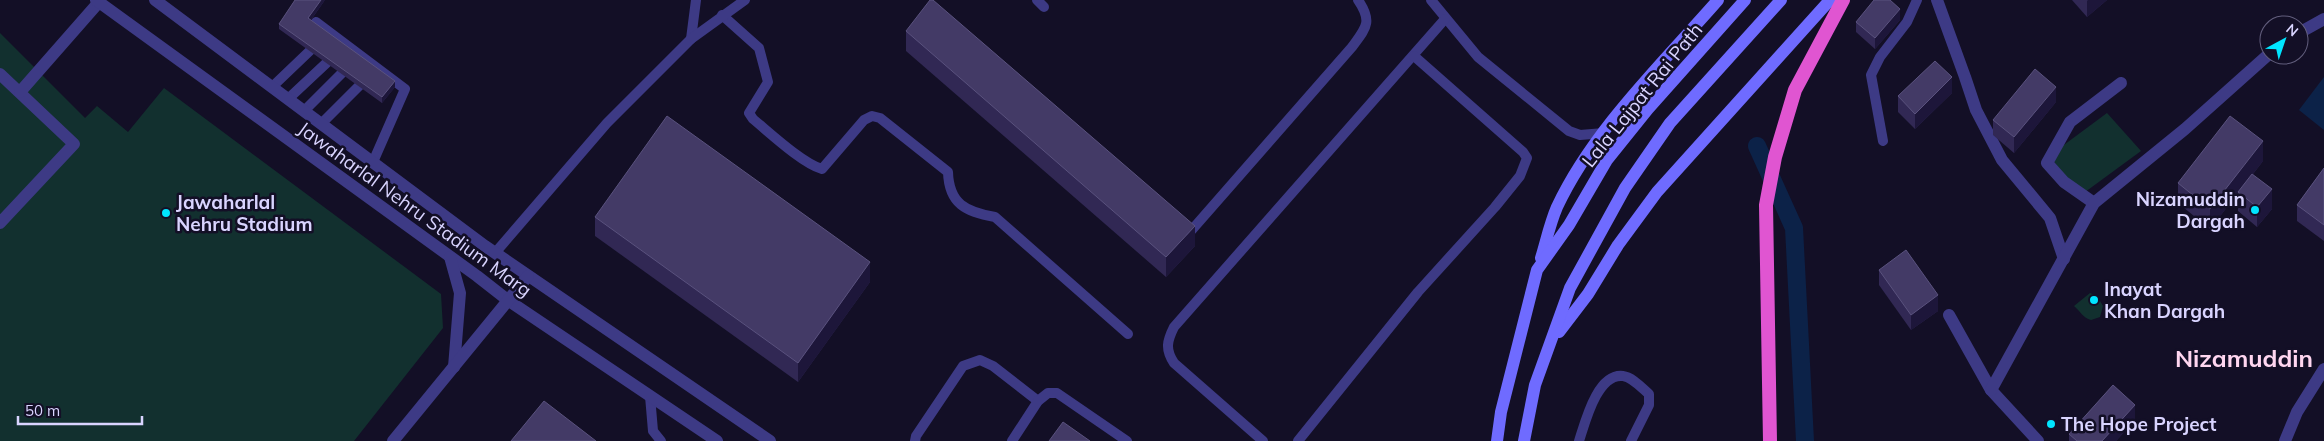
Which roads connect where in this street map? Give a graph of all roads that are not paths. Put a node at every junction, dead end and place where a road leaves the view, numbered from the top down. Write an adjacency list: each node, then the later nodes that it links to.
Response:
1 (156, 0): 28 (street, Jawaharlal Nehru Stadium Marg)
2 (696, 0): 20 (lane)
3 (745, 0): 14 (lane)
4 (1358, 0): 38 (lane)
5 (1430, 0): 16 (lane)
6 (1718, 0): 33 (main road)
7 (1745, 0): 42 (main road, Lala Lajpat Rai Path)
8 (1781, 0): 47 (main road)
9 (1830, 0): 47 (main road)
10 (1844, 0): 66 (highway)
11 (1916, 0): 34 (lane)
12 (1936, 0): 41 (street)
13 (98, 1): 29 (street); 40 (street, Jawaharlal Nehru Stadium Marg)
14 (722, 15): 20 (lane); 46 (lane)
15 (2324, 19): 18 (street)
16 (1445, 20): 23 (lane); 33 (lane)
17 (316, 22): 19 (lane)
18 (2309, 27)
19 (329, 32): 21 (lane); 28 (lane)
20 (691, 39): 39 (lane)
21 (346, 44): 22 (lane); 30 (lane)
22 (360, 55): 25 (lane); 31 (lane)
23 (1414, 56): 60 (lane); 61 (lane)
24 (2259, 63): 36 (street)
25 (377, 68): 32 (lane); 35 (lane)
26 (0, 74): 29 (street)
27 (2121, 83): 36 (street)
28 (272, 87): 30 (street, Jawaharlal Nehru Stadium Marg)
29 (20, 92): 37 (street)
30 (288, 99): 31 (street, Jawaharlal Nehru Stadium Marg)
31 (304, 111): 32 (street, Jawaharlal Nehru Stadium Marg)
32 (321, 124): 35 (street, Jawaharlal Nehru Stadium Marg)
33 (1604, 133): 42 (main road)
34 (1883, 141)
35 (373, 162): 39 (street, Jawaharlal Nehru Stadium Marg)
36 (2094, 204): 41 (street)
37 (0, 223)
38 (1190, 232)
39 (495, 253): 43 (street, Jawaharlal Nehru Stadium Marg)
40 (450, 256): 44 (street, Jawaharlal Nehru Stadium Marg); 48 (street)
41 (2064, 259): 50 (street)
42 (1537, 270): 62 (main road, Lala Lajpat Rai Path)
43 (528, 276): 44 (street); 56 (street, Jawaharlal Nehru Stadium Marg)
44 (509, 301): 48 (street); 51 (street, Jawaharlal Nehru Stadium Marg)
45 (1949, 315): 50 (street)
46 (1128, 334)
47 (1552, 341): 63 (main road)
48 (454, 367): 53 (street)
49 (2324, 369): 68 (street)
50 (1991, 390): 67 (street)
51 (650, 396): 54 (lane); 55 (street, Jawaharlal Nehru Stadium Marg)
52 (1038, 401): 57 (lane); 58 (lane); 59 (lane)
53 (393, 441)
54 (661, 441)
55 (717, 441)
56 (770, 441)
57 (915, 441)
58 (1012, 441)
59 (1127, 441)
60 (1263, 441)
61 (1298, 441)
62 (1497, 441)
63 (1524, 441)
64 (1579, 441): 65 (lane)
65 (1632, 441)
66 (1770, 441)
67 (2038, 441)
68 (2285, 441)

